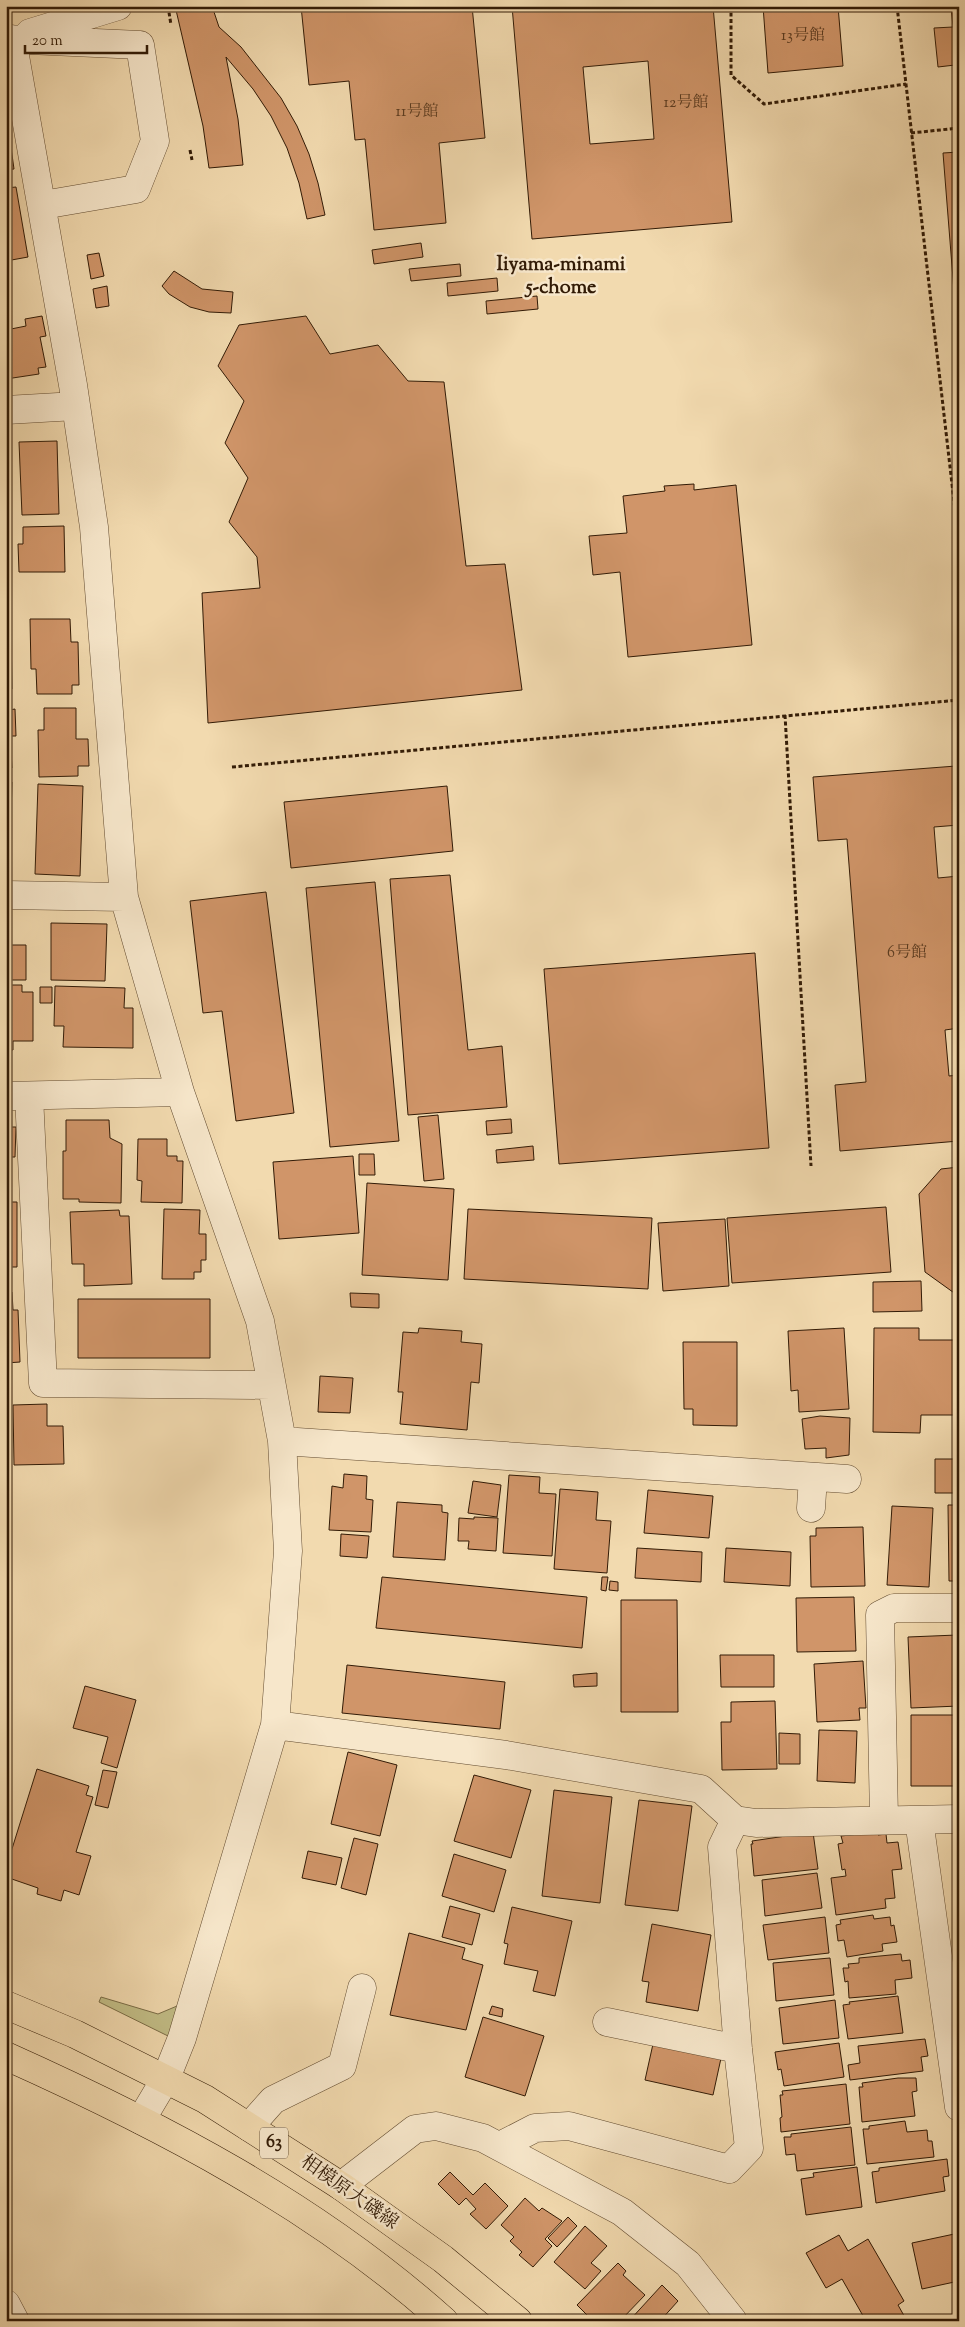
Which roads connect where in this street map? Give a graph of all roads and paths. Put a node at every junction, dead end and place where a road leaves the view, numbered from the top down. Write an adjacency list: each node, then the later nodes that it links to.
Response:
1 (118, 6): 4 (street)
2 (731, 6): 5 (path)
3 (897, 6): 5 (path)
4 (9, 39): 8 (street); 8 (street)
5 (906, 84): 7 (path)
6 (959, 128): 7 (path)
7 (911, 133): 11 (path)
8 (43, 205): 9 (street)
9 (76, 406): 10 (street); 16 (street)
10 (6, 410)
11 (959, 545)
12 (959, 700): 13 (path)
13 (785, 716): 14 (path); 19 (path)
14 (232, 767)
15 (6, 895): 16 (street)
16 (124, 896): 17 (street)
17 (180, 1092): 18 (street); 20 (street)
18 (18, 1096): 20 (street)
19 (811, 1166)
20 (270, 1385): 21 (street)
21 (282, 1442): 22 (street); 26 (street)
22 (813, 1477): 23 (street); 24 (street)
23 (847, 1480)
24 (811, 1508)
25 (959, 1608): 27 (street)
26 (275, 1725): 29 (street); 36 (street)
27 (884, 1819): 29 (street); 30 (street)
28 (959, 1819): 30 (street)
29 (735, 1820): 34 (street)
30 (919, 1820): 37 (street)
31 (362, 1988): 39 (street)
32 (6, 2005): 36 (main road, 相模原大磯線 / 63)
33 (607, 2022): 34 (street)
34 (738, 2049): 40 (street)
35 (6, 2056): 38 (main road, 63)
36 (166, 2078): 38 (street); 39 (main road, 相模原大磯線 / 63)
37 (958, 2092)
38 (141, 2120): 44 (main road, 63)
39 (249, 2127): 41 (main road, 相模原大磯線 / 63)
40 (500, 2146): 41 (street); 46 (street)
41 (341, 2186): 45 (main road, 相模原大磯線 / 63)
42 (6, 2304): 43 (street)
43 (15, 2321)
44 (444, 2321)
45 (518, 2321)
46 (733, 2321)

